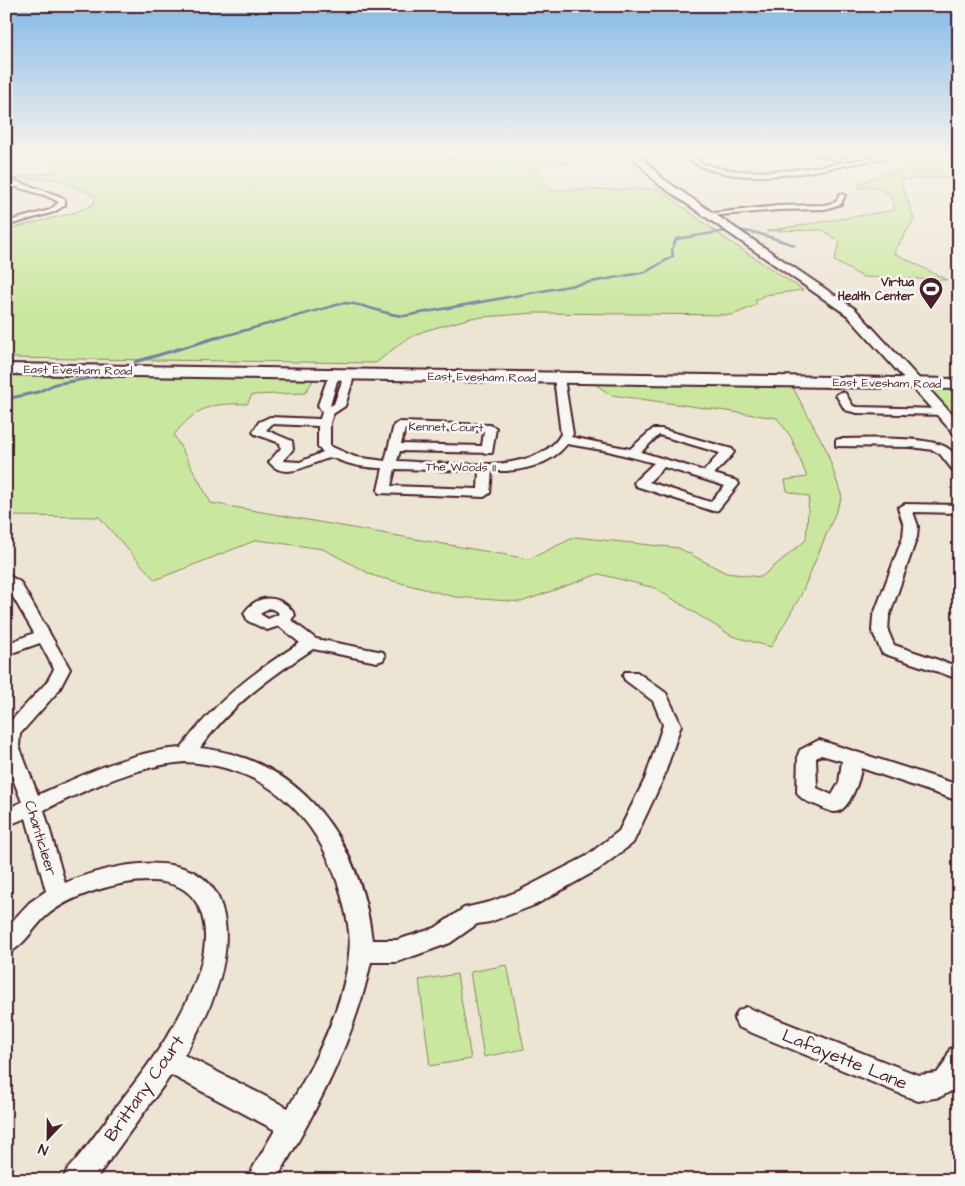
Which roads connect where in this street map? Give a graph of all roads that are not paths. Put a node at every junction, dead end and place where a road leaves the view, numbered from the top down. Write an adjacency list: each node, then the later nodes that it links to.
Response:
1 (60, 206): 5 (street)
2 (698, 206): 4 (street)
3 (827, 206): 4 (street)
4 (710, 214): 9 (street)
5 (6, 224)
6 (6, 369): 7 (main road, East Evesham Road)
7 (340, 374): 8 (main road, East Evesham Road); 13 (street)
8 (559, 378): 9 (main road, East Evesham Road); 15 (street)
9 (918, 384): 10 (main road, East Evesham Road); 12 (street)
10 (959, 384)
11 (841, 395): 12 (street)
12 (943, 412): 14 (street)
13 (326, 418): 18 (street); 18 (street)
14 (959, 430)
15 (565, 440): 19 (street); 22 (street, The Woods II)
16 (840, 443): 23 (street)
17 (395, 447): 17 (street, Kennet Court); 21 (street, Kennet Court)
18 (332, 452): 21 (street, The Woods II)
19 (633, 453): 20 (street); 24 (street)
20 (662, 462): 24 (street); 24 (street)
21 (390, 465): 22 (street, The Woods II); 22 (street, Kennet Court)
22 (486, 467)
23 (959, 470)
24 (706, 476)
25 (959, 509): 32 (street)
26 (6, 578): 28 (street, Chanticleer)
27 (281, 620): 29 (street)
28 (43, 636): 30 (street); 37 (street, Chanticleer)
29 (311, 643): 31 (street); 34 (street)
30 (6, 650)
31 (377, 656)
32 (959, 674)
33 (631, 676): 41 (street)
34 (186, 755): 37 (street); 41 (street)
35 (851, 758): 36 (street)
36 (959, 792)
37 (32, 807): 38 (street); 39 (street, Chanticleer)
38 (6, 818)
39 (58, 895): 40 (street, Brittany Court); 44 (street, Brittany Court)
40 (6, 944)
41 (361, 950): 45 (street)
42 (746, 1019): 43 (street, Lafayette Lane)
43 (959, 1058)
44 (168, 1060): 45 (street); 46 (street, Brittany Court)
45 (293, 1125): 47 (street)
46 (77, 1180)
47 (260, 1180)

